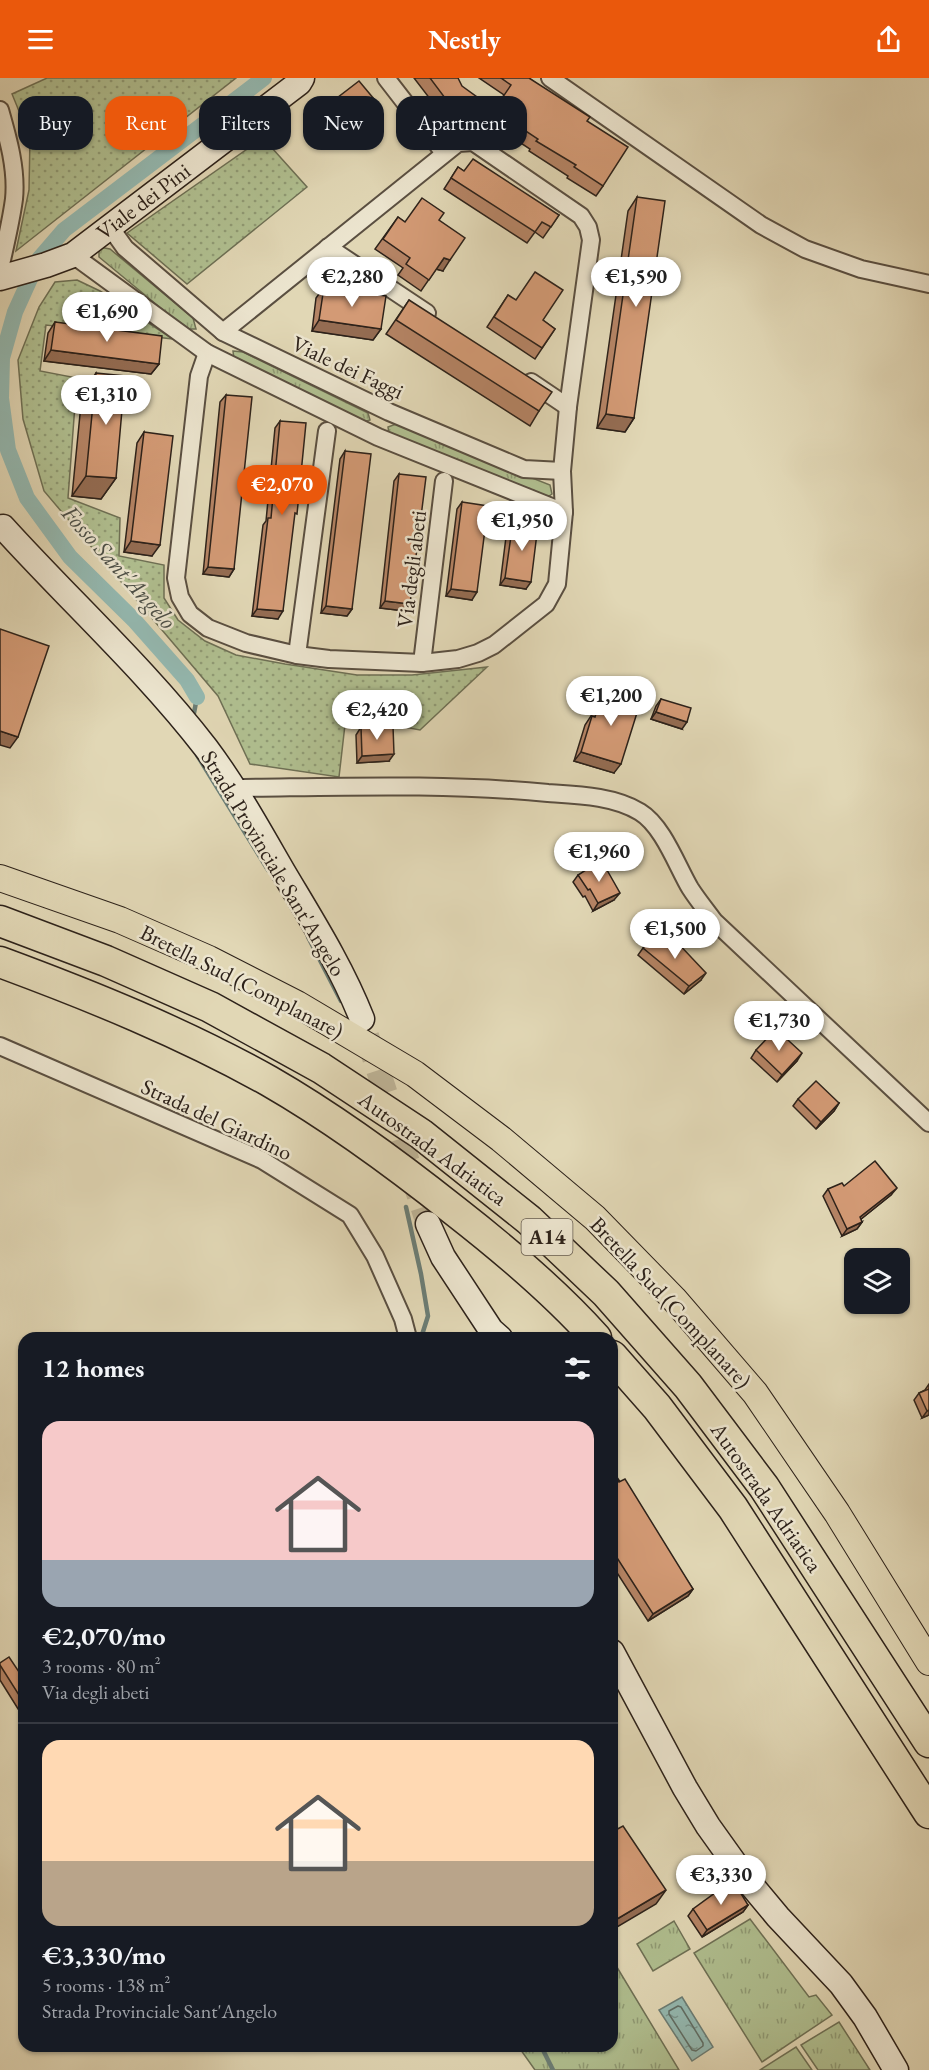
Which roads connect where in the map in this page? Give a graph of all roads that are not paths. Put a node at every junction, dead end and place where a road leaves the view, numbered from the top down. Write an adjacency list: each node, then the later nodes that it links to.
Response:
1 (302, 78): 6 (main road, Viale dei Pini)
2 (386, 78): 5 (street)
3 (550, 78): 11 (street)
4 (0, 110): 9 (street)
5 (444, 153): 7 (street); 16 (street)
6 (110, 227): 8 (main road, Viale dei Pini); 13 (street, Viale dei Faggi)
7 (328, 247): 12 (street); 13 (street)
8 (73, 255): 10 (main road, Viale dei Pini); 14 (street)
9 (0, 269)
10 (0, 278)
11 (929, 284)
12 (438, 321)
13 (223, 332): 14 (street); 18 (street, Viale dei Faggi)
14 (207, 353): 20 (street); 22 (street)
15 (520, 375): 16 (street)
16 (568, 407): 18 (street)
17 (327, 431): 22 (street)
18 (562, 471): 20 (street)
19 (444, 481): 23 (street, Via degli abeti)
20 (564, 512): 23 (street)
21 (1, 530): 24 (main road, Strada Provinciale Sant'Angelo)
22 (297, 655): 23 (street)
23 (422, 663)
24 (234, 788): 28 (main road, Strada Provinciale Sant'Angelo); 30 (street)
25 (0, 878): 36 (main road, Bretella Sud (Complanare))
26 (0, 921): 38 (highway, Autostrada Adriatica / A14)
27 (0, 962): 34 (highway, Autostrada Adriatica / A14)
28 (362, 1019)
29 (0, 1046): 32 (street, Strada del Giardino)
30 (929, 1123)
31 (428, 1224): 33 (main road)
32 (406, 1332)
33 (492, 1332)
34 (591, 1332)
35 (618, 1363): 39 (highway, Autostrada Adriatica)
36 (929, 1662)
37 (618, 1663): 40 (main road)
38 (929, 1742)
39 (929, 1813)
40 (896, 2070)

